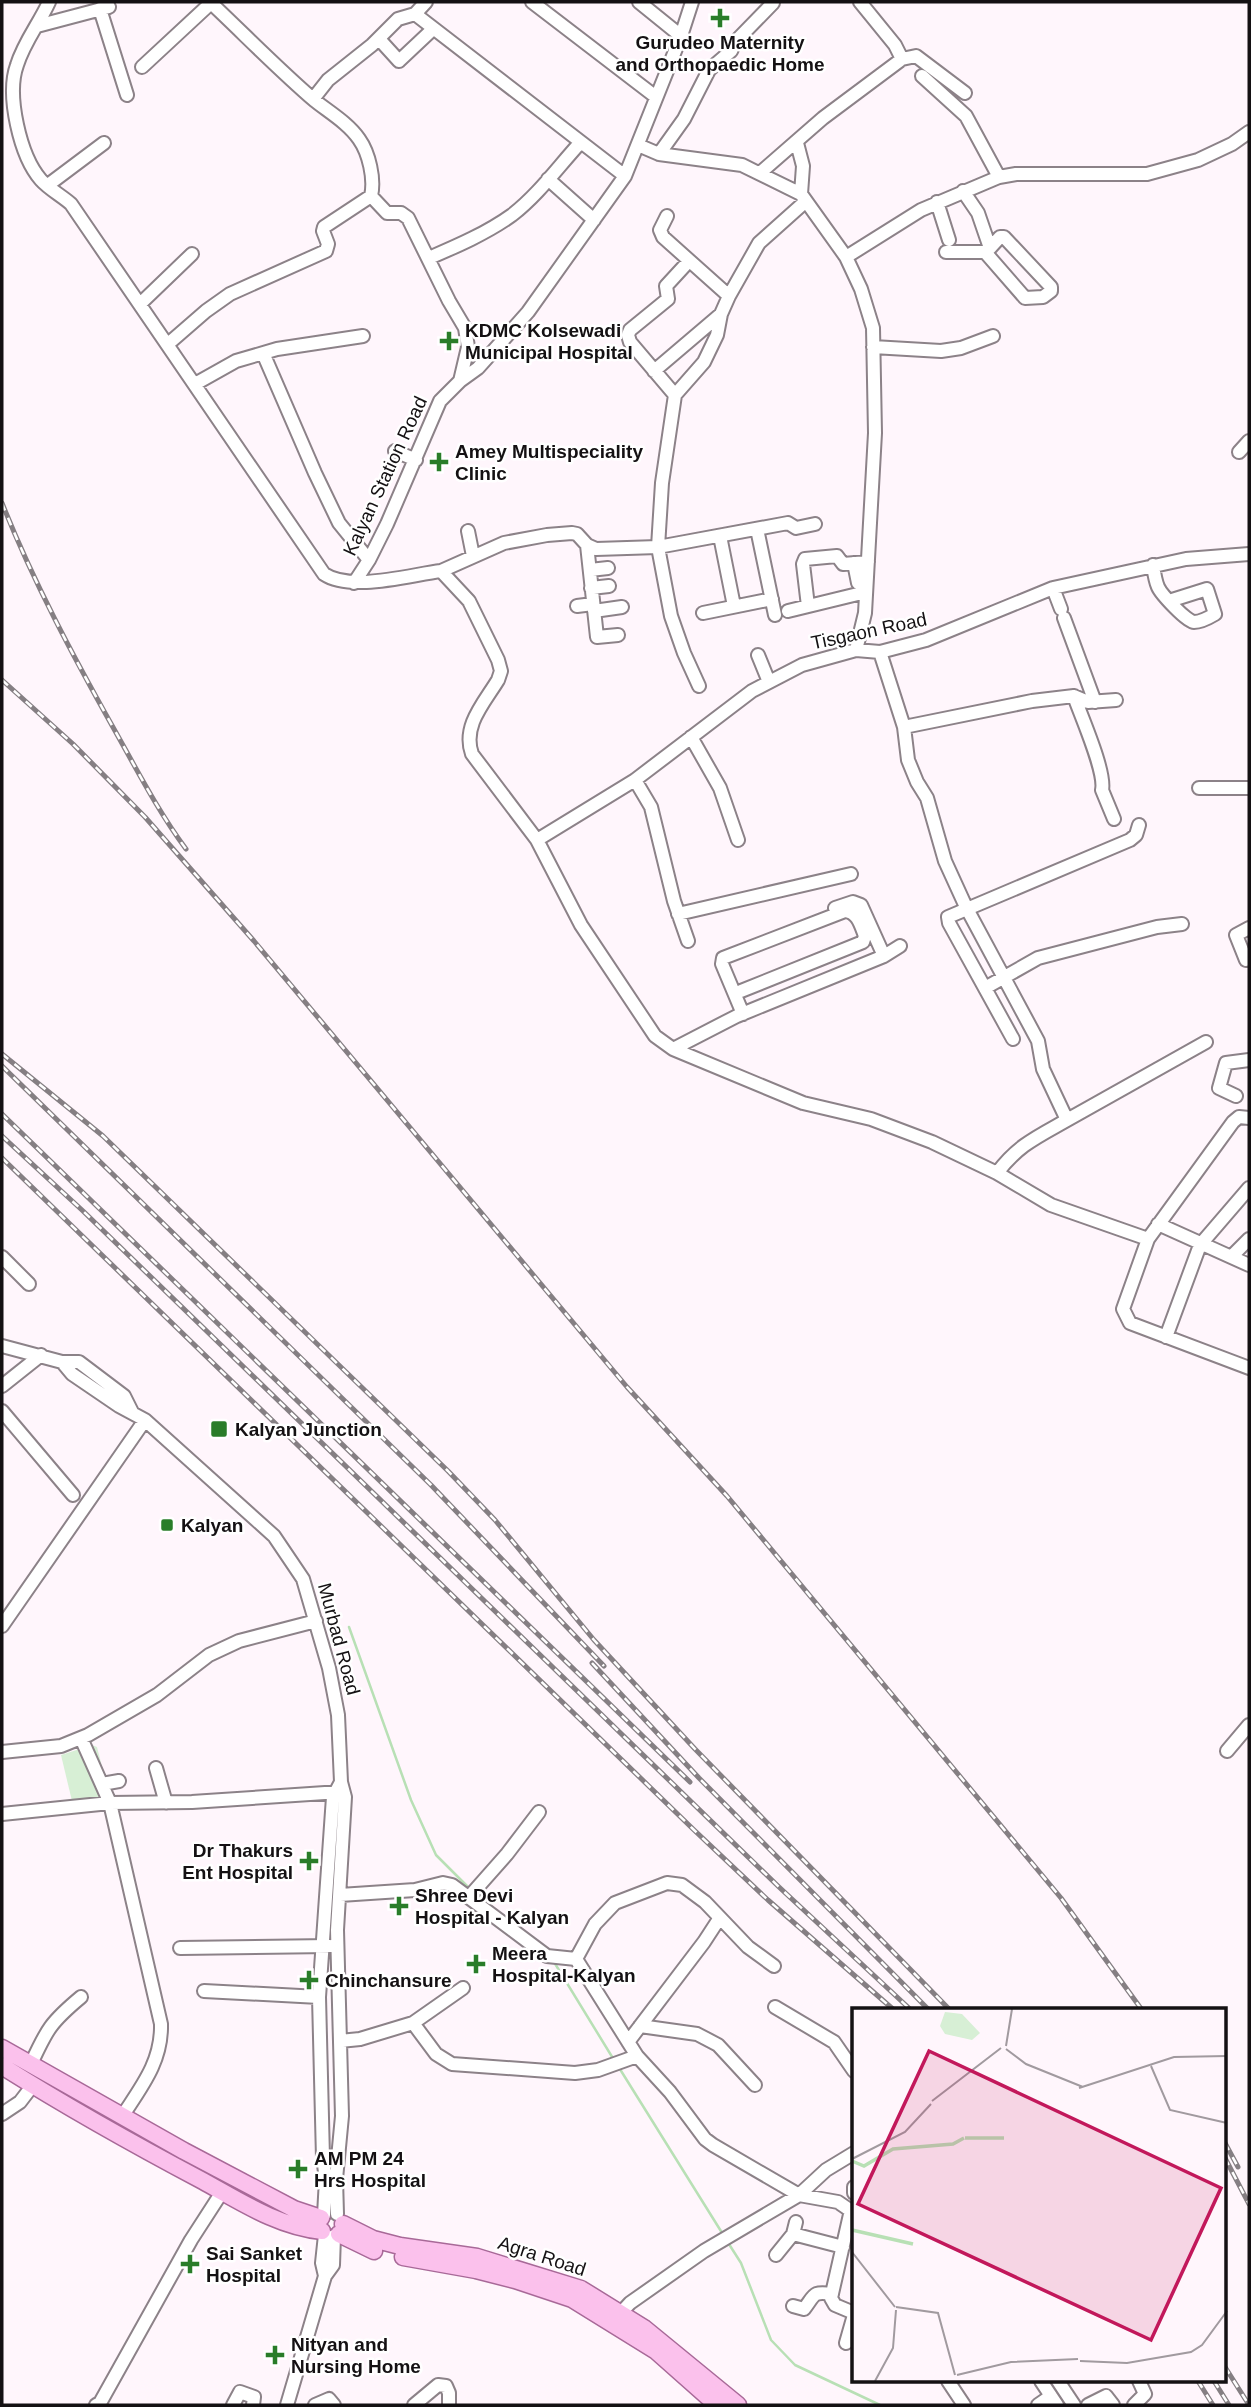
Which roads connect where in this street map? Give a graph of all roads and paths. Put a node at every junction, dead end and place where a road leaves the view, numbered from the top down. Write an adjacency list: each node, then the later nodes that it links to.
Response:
1 (49, 2): 11 (street)
2 (212, 2): 16 (street); 21 (street)
3 (426, 2): 9 (street)
4 (532, 2): 20 (street)
5 (639, 2): 13 (street)
6 (692, 2): 13 (street, Kalyan Station Road)
7 (860, 2): 15 (street)
8 (773, 3): 27 (street)
9 (415, 15): 12 (street); 14 (street)
10 (399, 25): 14 (street)
11 (37, 26): 19 (street); 32 (street)
12 (433, 29): 14 (street); 24 (street)
13 (681, 36): 20 (street, Kalyan Station Road)
14 (381, 41): 21 (street)
15 (902, 59): 18 (street); 25 (street)
16 (142, 67)
17 (922, 76): 30 (street)
18 (965, 93)
19 (127, 95)
20 (656, 97): 26 (street, Kalyan Station Road)
21 (313, 99): 34 (street)
22 (1249, 132): 30 (street)
23 (104, 143): 32 (street)
24 (580, 143): 29 (street); 31 (street)
25 (797, 143): 28 (street); 35 (street)
26 (638, 145): 27 (street); 29 (street, Kalyan Station Road)
27 (659, 154): 28 (street)
28 (760, 173): 35 (street)
29 (625, 176): 38 (street, Kalyan Station Road)
30 (999, 177): 33 (street)
31 (548, 179): 38 (street); 42 (street)
32 (48, 185): 45 (street)
33 (963, 191): 36 (street); 39 (street)
34 (371, 196): 42 (street); 49 (street)
35 (803, 198): 41 (street); 44 (street)
36 (937, 202): 39 (street); 41 (street)
37 (667, 216): 43 (street)
38 (594, 219): 53 (street, Kalyan Station Road)
39 (988, 250): 39 (street)
40 (192, 254): 45 (street)
41 (846, 257): 50 (street)
42 (429, 258): 53 (street)
43 (689, 261): 44 (street); 52 (street)
44 (729, 296): 46 (street)
45 (140, 304): 49 (street)
46 (721, 314): 52 (street); 55 (street)
47 (363, 336): 51 (street)
48 (993, 336): 50 (street)
49 (168, 344): 54 (street)
50 (873, 347): 69 (street)
51 (263, 353): 54 (street); 68 (street)
52 (654, 371): 55 (street)
53 (460, 381): 59 (street, Kalyan Station Road)
54 (195, 384): 75 (street)
55 (675, 395): 65 (street)
56 (1249, 441): 58 (street)
57 (395, 451): 59 (street)
58 (1238, 452)
59 (416, 460): 68 (street, Kalyan Station Road)
60 (815, 524): 61 (street)
61 (757, 529): 63 (street); 80 (street)
62 (468, 531): 67 (street)
63 (720, 536): 65 (street); 83 (street)
64 (587, 545): 65 (street); 67 (street); 73 (street)
65 (659, 547): 93 (street)
66 (1249, 554): 71 (street, Tisgaon Road)
67 (473, 556): 74 (street)
68 (369, 560): 75 (street, Kalyan Station Road)
69 (868, 562): 70 (street); 78 (street)
70 (854, 563): 78 (street); 84 (street)
71 (1153, 565): 79 (street, Tisgaon Road); 81 (street)
72 (608, 568): 73 (street)
73 (590, 570): 77 (street)
74 (441, 571): 75 (street); 104 (street)
75 (354, 583)
76 (609, 586): 77 (street)
77 (592, 588): 85 (street)
78 (862, 588): 84 (street); 89 (street)
79 (1053, 588): 90 (street, Tisgaon Road); 96 (street)
80 (772, 598): 83 (street); 84 (street)
81 (1169, 601)
82 (577, 606): 85 (street)
83 (734, 606): 87 (street)
84 (808, 606)
85 (593, 607): 86 (street); 88 (street)
86 (622, 607)
87 (703, 613)
88 (618, 635)
89 (856, 650): 90 (street, Tisgaon Road); 92 (street, Tisgaon Road)
90 (880, 652): 97 (street)
91 (758, 655): 92 (street)
92 (769, 682): 98 (street, Tisgaon Road)
93 (699, 686)
94 (1074, 695): 96 (street); 97 (street); 102 (street)
95 (1116, 700): 96 (street)
96 (1095, 702)
97 (904, 727): 107 (street)
98 (691, 737): 99 (street, Tisgaon Road); 105 (street)
99 (635, 780): 104 (street, Tisgaon Road); 108 (street)
100 (1249, 788): 101 (street)
101 (1199, 789)
102 (1114, 819)
103 (1139, 825): 107 (street)
104 (537, 840): 121 (street)
105 (738, 840)
106 (851, 874): 108 (street)
107 (966, 907): 115 (street); 116 (street)
108 (678, 914): 111 (street)
109 (1182, 924): 115 (street)
110 (1249, 928): 114 (street)
111 (688, 941)
112 (900, 946): 113 (street)
113 (884, 957): 118 (street); 118 (street)
114 (1246, 960)
115 (1004, 978): 116 (street); 124 (street)
116 (985, 988): 119 (street)
117 (741, 991): 118 (street)
118 (740, 1015): 121 (street)
119 (1013, 1039)
120 (1206, 1042): 124 (street)
121 (673, 1049): 126 (street)
122 (1249, 1060): 125 (street)
123 (1249, 1118): 125 (street)
124 (1067, 1120): 126 (street)
125 (1233, 1122): 128 (street)
126 (997, 1173): 129 (street)
127 (1249, 1188): 131 (street)
128 (1158, 1224): 129 (street); 131 (street)
129 (1148, 1239): 135 (street)
130 (1249, 1240): 133 (street)
131 (1200, 1245): 133 (street); 135 (street)
132 (2, 1257): 134 (street)
133 (1241, 1261)
134 (29, 1284)
135 (1166, 1336): 138 (street)
136 (2, 1346): 137 (street, Murbad Road)
137 (41, 1355): 139 (street); 141 (street, Murbad Road)
138 (1245, 1366)
139 (2, 1386)
140 (2, 1411): 142 (street)
141 (145, 1420): 143 (street, Murbad Road); 144 (street)
142 (73, 1495)
143 (316, 1621): 146 (street); 152 (street, Murbad Road)
144 (2, 1626)
145 (1249, 1725): 147 (street)
146 (81, 1738): 148 (street); 151 (street)
147 (1227, 1751)
148 (2, 1752)
149 (156, 1768): 153 (street)
150 (119, 1781): 151 (street)
151 (102, 1784): 154 (street)
152 (340, 1789): 153 (street); 157 (street, Murbad Road); 160 (street, Murbad Road)
153 (166, 1802): 154 (street)
154 (110, 1803): 156 (street); 182 (street)
155 (539, 1812): 158 (street)
156 (2, 1814)
157 (340, 1895): 158 (street); 161 (street, Murbad Road)
158 (469, 1897): 163 (street)
159 (719, 1919): 163 (street); 164 (street); 171 (street)
160 (321, 1945): 161 (street); 162 (street); 168 (street, Murbad Road)
161 (338, 1946): 172 (street, Murbad Road)
162 (180, 1948)
163 (571, 1959): 173 (street)
164 (774, 1966)
165 (463, 1988): 170 (street)
166 (204, 1991): 168 (street)
167 (81, 1997): 176 (street)
168 (319, 1997): 187 (street, Murbad Road)
169 (775, 2007): 178 (street)
170 (412, 2023): 172 (street); 175 (street)
171 (640, 2026): 173 (street); 180 (street)
172 (340, 2041): 187 (street, Murbad Road)
173 (628, 2042): 175 (street)
174 (2, 2048): 176 (main road, Agra Road)
175 (637, 2056): 185 (street)
176 (31, 2064): 182 (main road, Agra Road)
177 (2, 2066): 179 (main road, Agra Road)
178 (852, 2068)
179 (33, 2085): 181 (street); 184 (main road, Agra Road)
180 (755, 2085)
181 (2, 2114)
182 (123, 2115): 187 (main road, Agra Road)
183 (852, 2154): 185 (street)
184 (222, 2192): 187 (main road, Agra Road); 202 (street)
185 (799, 2195): 186 (street); 193 (street)
186 (852, 2212): 188 (street)
187 (331, 2226): 193 (main road, Agra Road); 205 (street)
188 (843, 2247): 189 (street); 190 (street)
189 (776, 2255)
190 (832, 2294): 191 (street); 192 (street)
191 (793, 2306)
192 (852, 2313)
193 (616, 2317): 201 (main road, Agra Road); 210 (main road, Agra Road)
194 (852, 2321): 195 (street)
195 (846, 2343)
196 (949, 2382): 211 (street)
197 (1042, 2382): 200 (street)
198 (1139, 2382): 216 (street)
199 (1065, 2383): 213 (street)
200 (1054, 2401): 212 (street)
201 (709, 2403)
202 (100, 2405)
203 (233, 2405): 204 (street)
204 (253, 2405)
205 (286, 2405)
206 (315, 2405): 207 (street)
207 (334, 2405)
208 (414, 2405): 209 (street)
209 (449, 2405)
210 (738, 2405)
211 (964, 2405)
212 (1038, 2405)
213 (1074, 2405)
214 (1088, 2405): 215 (street)
215 (1112, 2405)
216 (1134, 2405)

